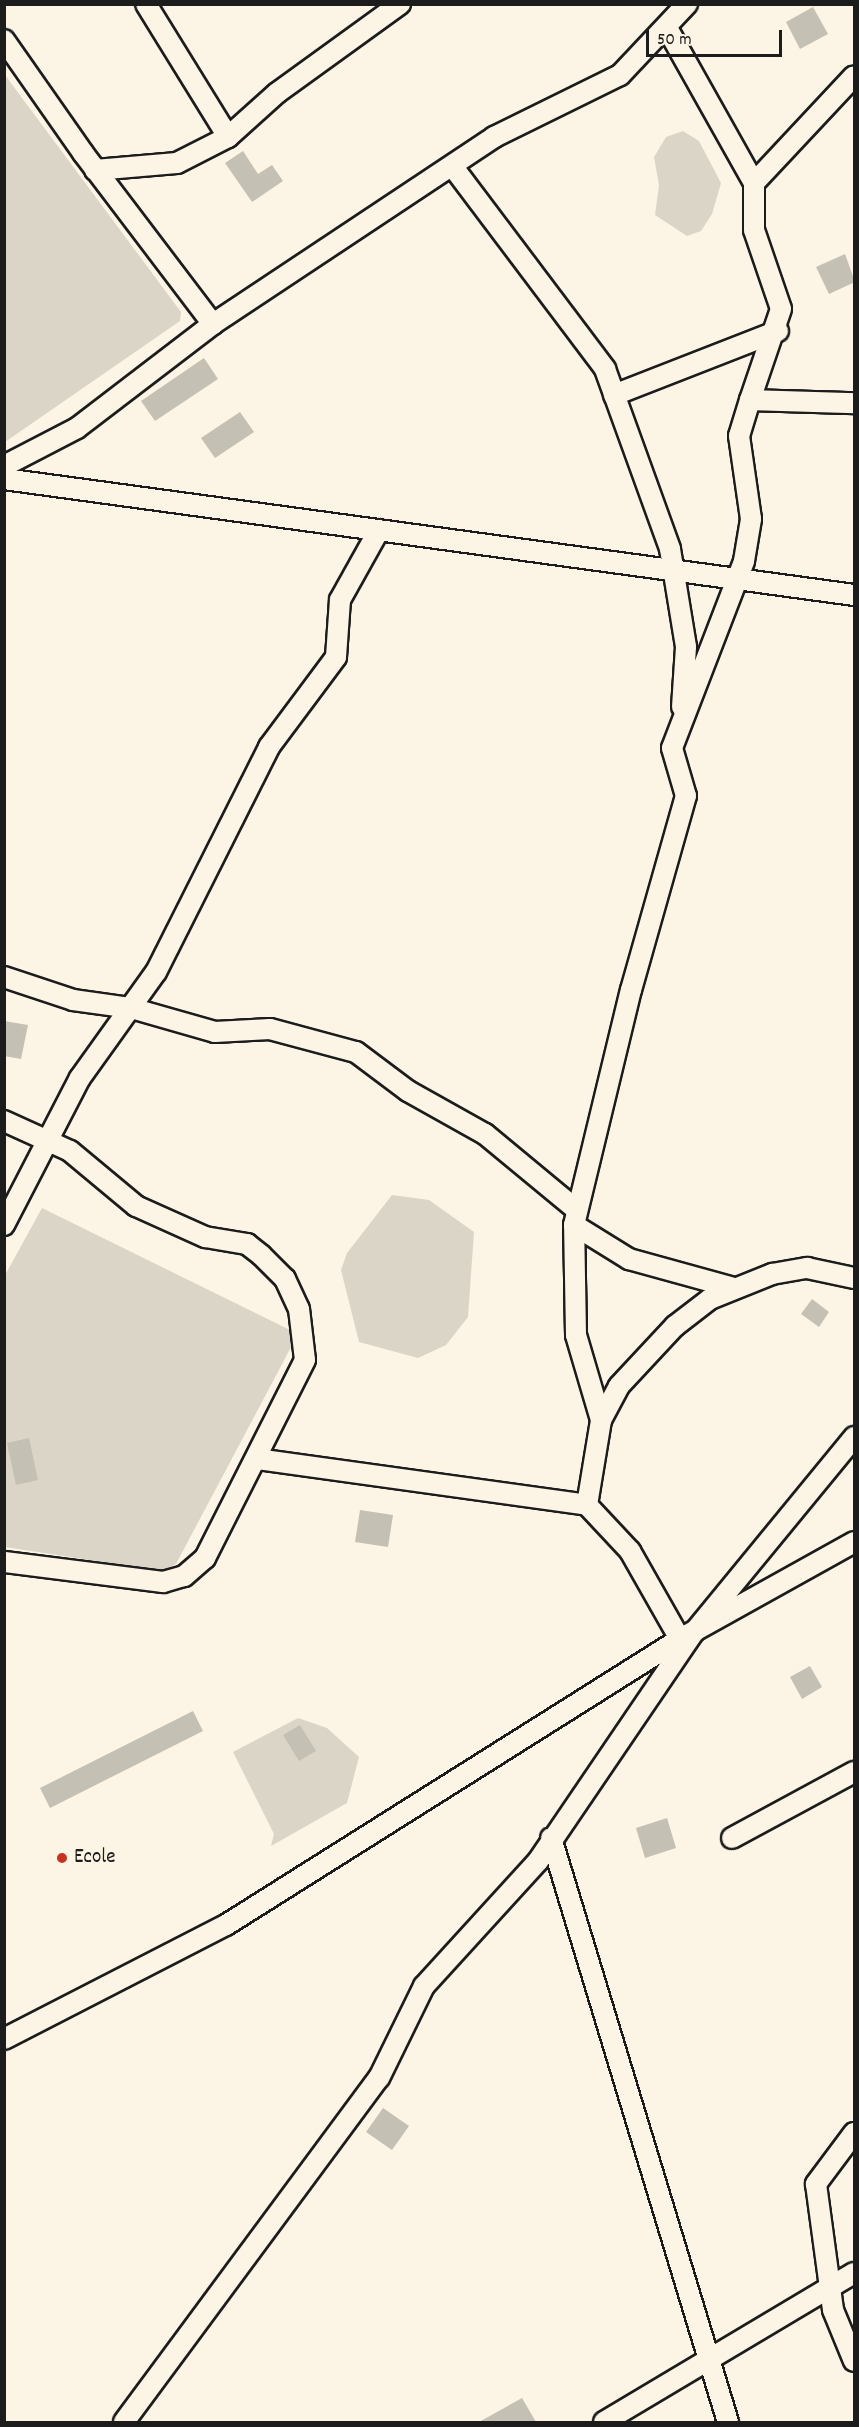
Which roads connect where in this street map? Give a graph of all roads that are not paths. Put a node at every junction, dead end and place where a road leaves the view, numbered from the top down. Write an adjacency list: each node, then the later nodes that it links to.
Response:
1 (146, 4): 7 (street)
2 (400, 4): 7 (street)
3 (687, 4): 4 (street)
4 (667, 28): 8 (street); 10 (street)
5 (4, 40): 9 (street)
6 (855, 76): 10 (street)
7 (228, 137): 9 (street)
8 (453, 167): 11 (street); 13 (street)
9 (95, 170): 11 (street)
10 (754, 183): 12 (street)
11 (213, 324): 16 (street)
12 (778, 332): 13 (street); 14 (street)
13 (615, 394): 19 (street)
14 (750, 400): 15 (street); 20 (street)
15 (855, 403)
16 (4, 466)
17 (4, 479): 18 (street)
18 (379, 530): 19 (street); 24 (street)
19 (674, 570): 20 (street); 22 (street)
20 (738, 579): 21 (street); 22 (street)
21 (855, 596)
22 (681, 722): 27 (street)
23 (4, 976): 24 (street)
24 (131, 1008): 26 (street); 27 (street)
25 (4, 1121): 26 (street)
26 (48, 1138): 28 (street); 33 (street)
27 (576, 1217): 30 (street); 31 (street)
28 (4, 1225)
29 (855, 1278): 30 (street)
30 (731, 1287): 31 (street)
31 (601, 1420): 34 (street)
32 (855, 1437): 37 (street)
33 (257, 1459): 34 (street); 36 (street)
34 (587, 1505): 37 (street)
35 (855, 1542): 37 (street)
36 (4, 1562)
37 (685, 1638): 39 (street); 41 (street)
38 (855, 1772): 40 (street)
39 (551, 1838): 45 (street); 47 (street)
40 (732, 1838)
41 (4, 2039)
42 (855, 2133): 44 (street)
43 (855, 2273): 44 (street)
44 (828, 2289): 45 (street); 46 (street)
45 (713, 2357): 48 (street); 49 (street)
46 (855, 2361)
47 (124, 2422)
48 (604, 2422)
49 (728, 2422)

